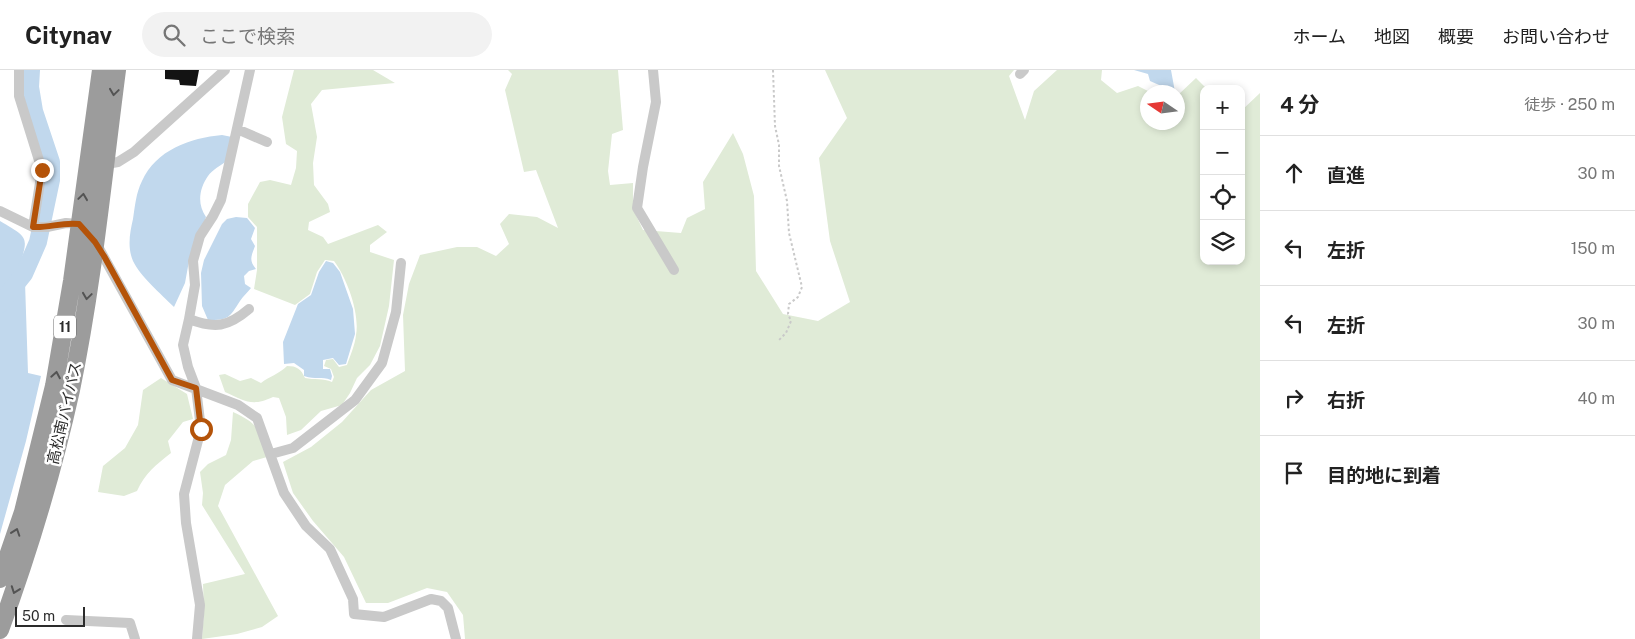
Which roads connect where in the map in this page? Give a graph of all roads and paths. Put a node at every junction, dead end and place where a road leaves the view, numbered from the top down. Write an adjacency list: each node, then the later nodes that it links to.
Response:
1 (19, 70): 14 (street)
2 (100, 70): 10 (highway, 高松南バイパス / 11)
3 (117, 70): 10 (highway, 高松南バイパス / 11, one-way to 10)
4 (225, 70): 10 (street)
5 (250, 70): 8 (street)
6 (653, 70): 17 (street)
7 (773, 70): 21 (path)
8 (237, 129): 9 (street); 20 (street)
9 (268, 142)
10 (96, 164): 12 (highway, 高松南バイパス / 11); 13 (highway, 高松南バイパス / 11, one-way to 10)
11 (0, 211): 14 (street)
12 (99, 214): 13 (street); 15 (highway, 高松南バイパス / 11)
13 (79, 224): 14 (street); 15 (street); 18 (highway, 高松南バイパス / 11)
14 (33, 227)
15 (97, 251): 18 (street); 22 (street); 26 (highway, 高松南バイパス / 11, one-way to 26)
16 (401, 263): 23 (street)
17 (674, 270)
18 (73, 274): 24 (highway, 高松南バイパス / 11, one-way to 18)
19 (249, 309): 20 (street)
20 (190, 319): 22 (street)
21 (778, 341)
22 (196, 388): 23 (street); 28 (street)
23 (271, 454): 29 (street)
24 (0, 579)
25 (66, 620): 27 (street)
26 (0, 630)
27 (135, 639)
28 (197, 639)
29 (456, 639)

